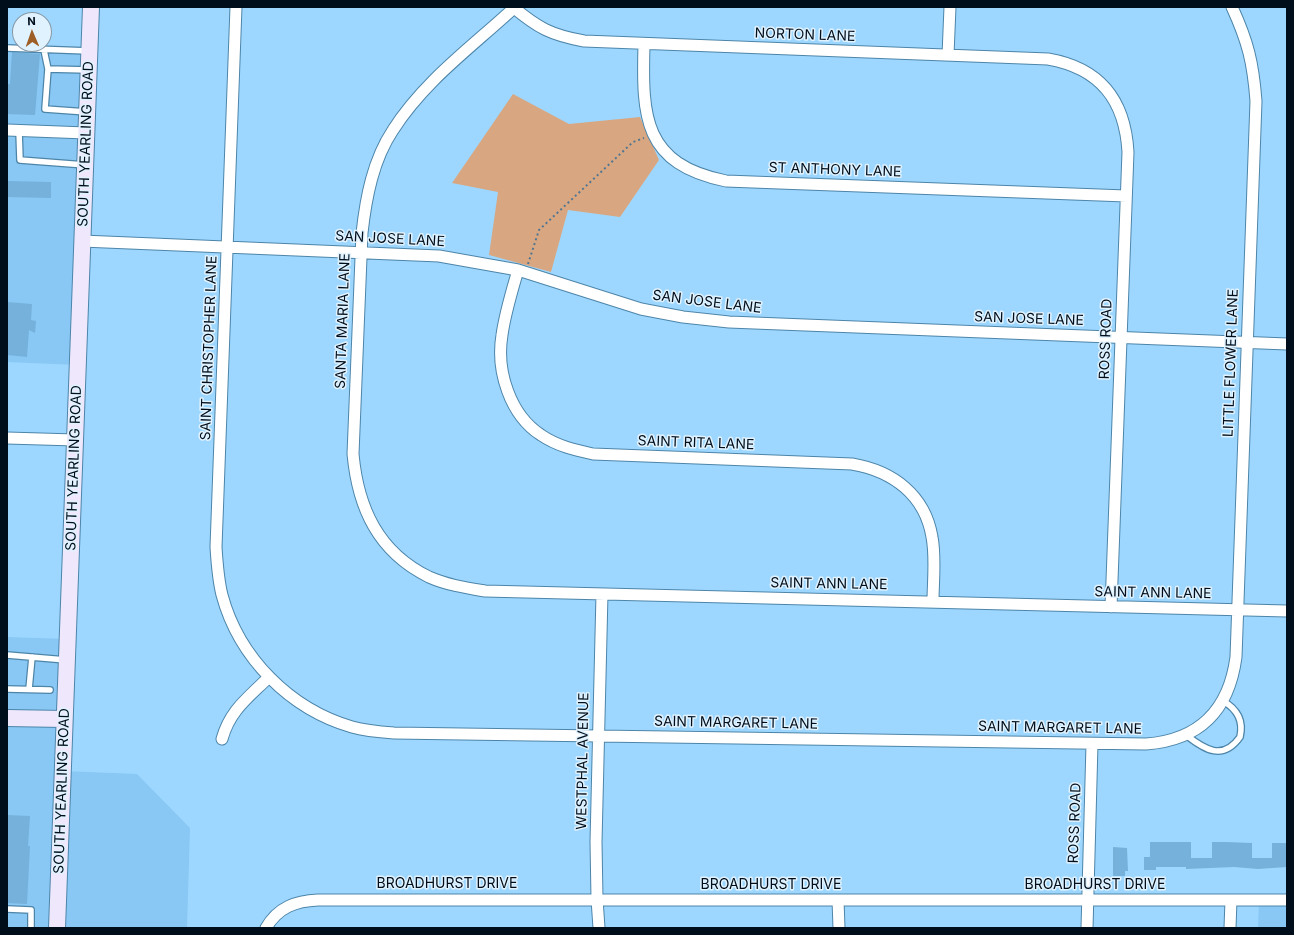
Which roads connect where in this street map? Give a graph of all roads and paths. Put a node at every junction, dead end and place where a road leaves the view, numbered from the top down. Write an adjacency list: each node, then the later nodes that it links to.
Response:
1 (91, 7): 9 (street, SOUTH YEARLING ROAD)
2 (236, 7): 22 (street, SAINT CHRISTOPHER LANE)
3 (514, 7): 6 (street, NORTON LANE); 23 (street, SANTA MARIA LANE)
4 (950, 7): 10 (street)
5 (1232, 7): 26 (street, LITTLE FLOWER LANE)
6 (644, 44): 10 (street, NORTON LANE); 18 (street, ST ANTHONY LANE)
7 (52, 50): 9 (lane)
8 (44, 52): 11 (lane)
9 (89, 52): 12 (street, SOUTH YEARLING ROAD)
10 (948, 55): 13 (street, NORTON LANE)
11 (48, 69): 12 (lane); 14 (lane)
12 (89, 70): 14 (street, SOUTH YEARLING ROAD)
13 (1099, 81): 20 (street, ROSS ROAD)
14 (87, 112): 17 (street, SOUTH YEARLING ROAD)
15 (7, 130): 16 (street)
16 (19, 131): 17 (street); 19 (lane)
17 (86, 133): 19 (street, SOUTH YEARLING ROAD)
18 (653, 135): 20 (street, ST ANTHONY LANE); 24 (path)
19 (85, 165): 21 (street, SOUTH YEARLING ROAD)
20 (1126, 196): 25 (street, ROSS ROAD)
21 (82, 241): 22 (street, SAN JOSE LANE); 29 (street, SOUTH YEARLING ROAD)
22 (228, 246): 23 (street, SAN JOSE LANE); 39 (street, SAINT CHRISTOPHER LANE)
23 (361, 252): 24 (street, SAN JOSE LANE); 30 (street, SANTA MARIA LANE)
24 (522, 271): 25 (street, SAN JOSE LANE); 32 (street, SAINT RITA LANE)
25 (1121, 337): 26 (street, SAN JOSE LANE); 33 (street, ROSS ROAD)
26 (1247, 342): 27 (street, SAN JOSE LANE); 34 (street, LITTLE FLOWER LANE)
27 (1287, 344)
28 (7, 438): 29 (street)
29 (75, 440): 38 (street, SOUTH YEARLING ROAD)
30 (384, 542): 31 (street, SAINT ANN LANE)
31 (602, 594): 32 (street, SAINT ANN LANE); 48 (street, WESTPHAL AVENUE)
32 (933, 602): 33 (street, SAINT ANN LANE)
33 (1111, 607): 34 (street, SAINT ANN LANE)
34 (1238, 610): 35 (street, SAINT ANN LANE); 43 (street, LITTLE FLOWER LANE)
35 (1287, 611)
36 (7, 655): 37 (lane)
37 (32, 657): 38 (lane); 41 (lane)
38 (67, 660): 46 (street, SOUTH YEARLING ROAD)
39 (269, 677): 48 (street, SAINT MARGARET LANE); 49 (street)
40 (7, 688): 41 (lane)
41 (29, 689): 42 (lane)
42 (50, 690)
43 (1223, 701): 45 (street, LITTLE FLOWER LANE); 47 (lane)
44 (7, 718): 46 (street)
45 (1211, 718): 47 (street, SAINT MARGARET LANE)
46 (64, 720): 58 (street, SOUTH YEARLING ROAD)
47 (1186, 735): 50 (street, SAINT MARGARET LANE)
48 (599, 736): 50 (street, SAINT MARGARET LANE); 51 (street, WESTPHAL AVENUE)
49 (222, 740)
50 (1092, 744): 53 (street, ROSS ROAD)
51 (596, 899): 52 (street, BROADHURST DRIVE); 59 (street, BROADHURST DRIVE); 60 (street, WESTPHAL AVENUE)
52 (838, 900): 53 (street, BROADHURST DRIVE); 61 (street)
53 (1088, 900): 54 (street, BROADHURST DRIVE); 62 (street, ROSS ROAD)
54 (1231, 900): 55 (street, BROADHURST DRIVE); 63 (street)
55 (1287, 900)
56 (7, 909): 57 (lane)
57 (31, 928)
58 (57, 928)
59 (266, 928)
60 (599, 928)
61 (839, 928)
62 (1087, 928)
63 (1230, 928)

